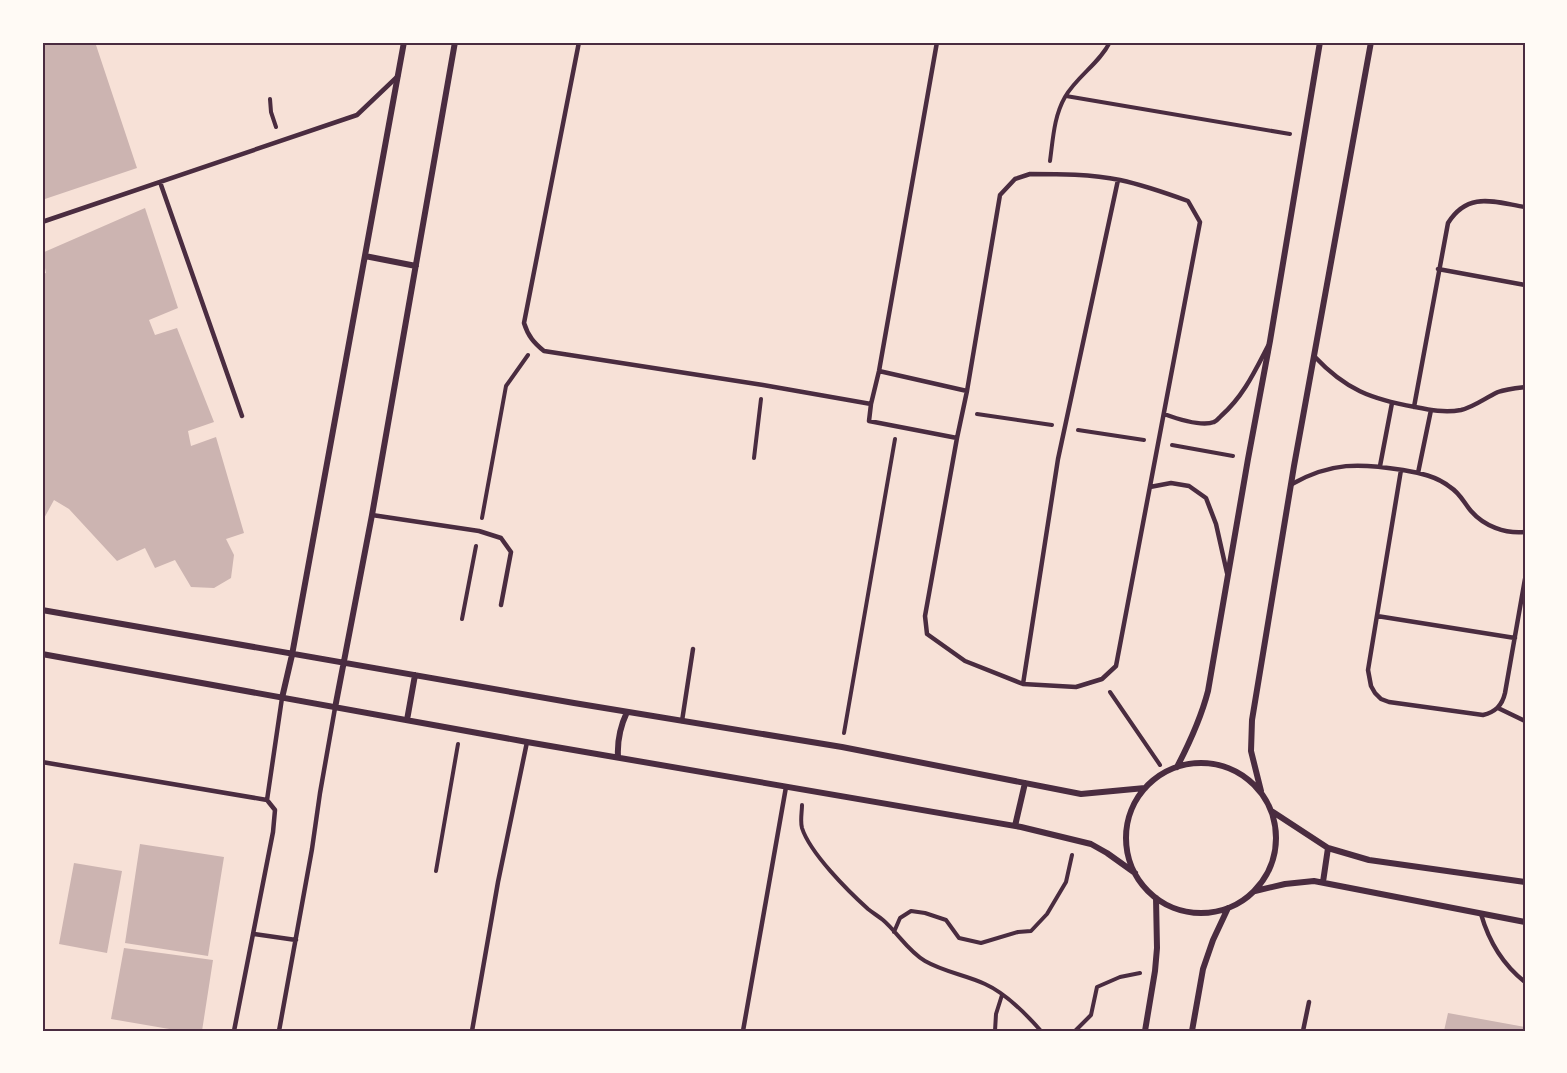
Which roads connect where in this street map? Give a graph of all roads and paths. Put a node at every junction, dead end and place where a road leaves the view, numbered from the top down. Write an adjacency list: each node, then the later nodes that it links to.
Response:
1 (404, 42): 8 (street)
2 (455, 42): 19 (street)
3 (579, 42): 23 (lane)
4 (937, 42): 25 (lane)
5 (1110, 42): 9 (path)
6 (1320, 42): 11 (street)
7 (1371, 42): 24 (street)
8 (398, 75): 12 (lane); 18 (street)
9 (1066, 96): 11 (path); 13 (path)
10 (270, 99): 12 (path)
11 (1304, 137): 22 (street)
12 (281, 141): 15 (lane)
13 (1047, 174): 14 (lane); 28 (lane)
14 (1118, 180): 34 (lane); 37 (lane)
15 (160, 182): 17 (lane); 35 (lane)
16 (1525, 207): 20 (lane)
17 (42, 222)
18 (365, 256): 19 (street); 59 (street)
19 (416, 266): 47 (street)
20 (1438, 269): 21 (lane); 31 (lane)
21 (1525, 285)
22 (1270, 341): 34 (lane); 41 (street)
23 (535, 344): 26 (lane); 48 (path)
24 (1314, 356): 29 (lane); 45 (street)
25 (879, 371): 28 (lane); 30 (lane)
26 (763, 385): 30 (lane); 40 (path)
27 (1525, 387): 32 (lane)
28 (967, 391): 33 (lane)
29 (1392, 403): 31 (lane); 42 (lane)
30 (871, 404): 36 (lane)
31 (1414, 407): 32 (lane)
32 (1431, 410): 44 (lane)
33 (963, 412): 37 (path); 38 (lane)
34 (1164, 414): 39 (lane)
35 (242, 416)
36 (897, 426): 38 (lane); 73 (path)
37 (1064, 427): 39 (path); 63 (lane)
38 (957, 438): 63 (lane)
39 (1158, 443): 41 (path); 46 (lane)
40 (754, 458)
41 (1248, 459): 50 (street)
42 (1380, 466): 43 (lane); 45 (lane)
43 (1401, 470): 44 (lane); 54 (lane)
44 (1418, 473): 49 (lane)
45 (1292, 484): 82 (street)
46 (1150, 487): 50 (lane); 62 (lane)
47 (372, 515): 48 (lane); 60 (street)
48 (480, 531): 52 (lane); 55 (path)
49 (1525, 532)
50 (1228, 579): 76 (street)
51 (1525, 579): 56 (lane)
52 (501, 604)
53 (42, 610): 59 (street)
54 (1377, 616): 56 (lane); 66 (lane)
55 (462, 619)
56 (1515, 638): 66 (lane)
57 (693, 650): 69 (lane)
58 (42, 654): 64 (street)
59 (292, 655): 60 (street); 64 (street)
60 (345, 662): 61 (street); 65 (street)
61 (416, 675): 67 (street); 68 (street)
62 (1101, 679): 63 (lane); 77 (path)
63 (1023, 684)
64 (282, 698): 65 (street); 83 (lane)
65 (335, 708): 68 (street); 99 (lane)
66 (1498, 708): 70 (lane)
67 (627, 712): 69 (street); 74 (street)
68 (407, 720): 71 (street)
69 (682, 721): 73 (street)
70 (1525, 721)
71 (461, 730): 72 (street); 88 (path)
72 (527, 742): 74 (street); 106 (lane)
73 (842, 747): 78 (street)
74 (618, 757): 79 (street)
75 (42, 762): 83 (lane)
76 (1177, 767): 77 (street); 82 (street)
77 (1165, 772): 80 (street)
78 (1025, 783): 80 (street); 85 (street)
79 (786, 787): 81 (street); 107 (lane)
80 (1145, 789): 89 (street)
81 (803, 790): 85 (street); 97 (path)
82 (1261, 791): 84 (street)
83 (267, 800): 98 (lane)
84 (1272, 812): 87 (street); 92 (street)
85 (1015, 826): 86 (street)
86 (1075, 839): 89 (street); 97 (path)
87 (1328, 848): 90 (street); 91 (street)
88 (436, 871)
89 (1135, 873): 93 (street)
90 (1323, 882): 92 (street); 95 (street)
91 (1524, 882)
92 (1254, 891): 94 (street)
93 (1156, 898): 94 (street); 100 (street)
94 (1228, 908): 112 (street)
95 (1481, 914): 96 (street); 101 (lane)
96 (1525, 922)
97 (894, 932): 102 (path)
98 (254, 934): 99 (lane); 104 (lane)
99 (296, 940): 105 (lane)
100 (1155, 971): 110 (path); 111 (street)
101 (1525, 982)
102 (1002, 995): 108 (path); 109 (path)
103 (1309, 1002): 113 (lane)
104 (234, 1031)
105 (279, 1031)
106 (472, 1031)
107 (743, 1031)
108 (995, 1031)
109 (1041, 1031)
110 (1075, 1031)
111 (1145, 1031)
112 (1192, 1031)
113 (1303, 1031)

